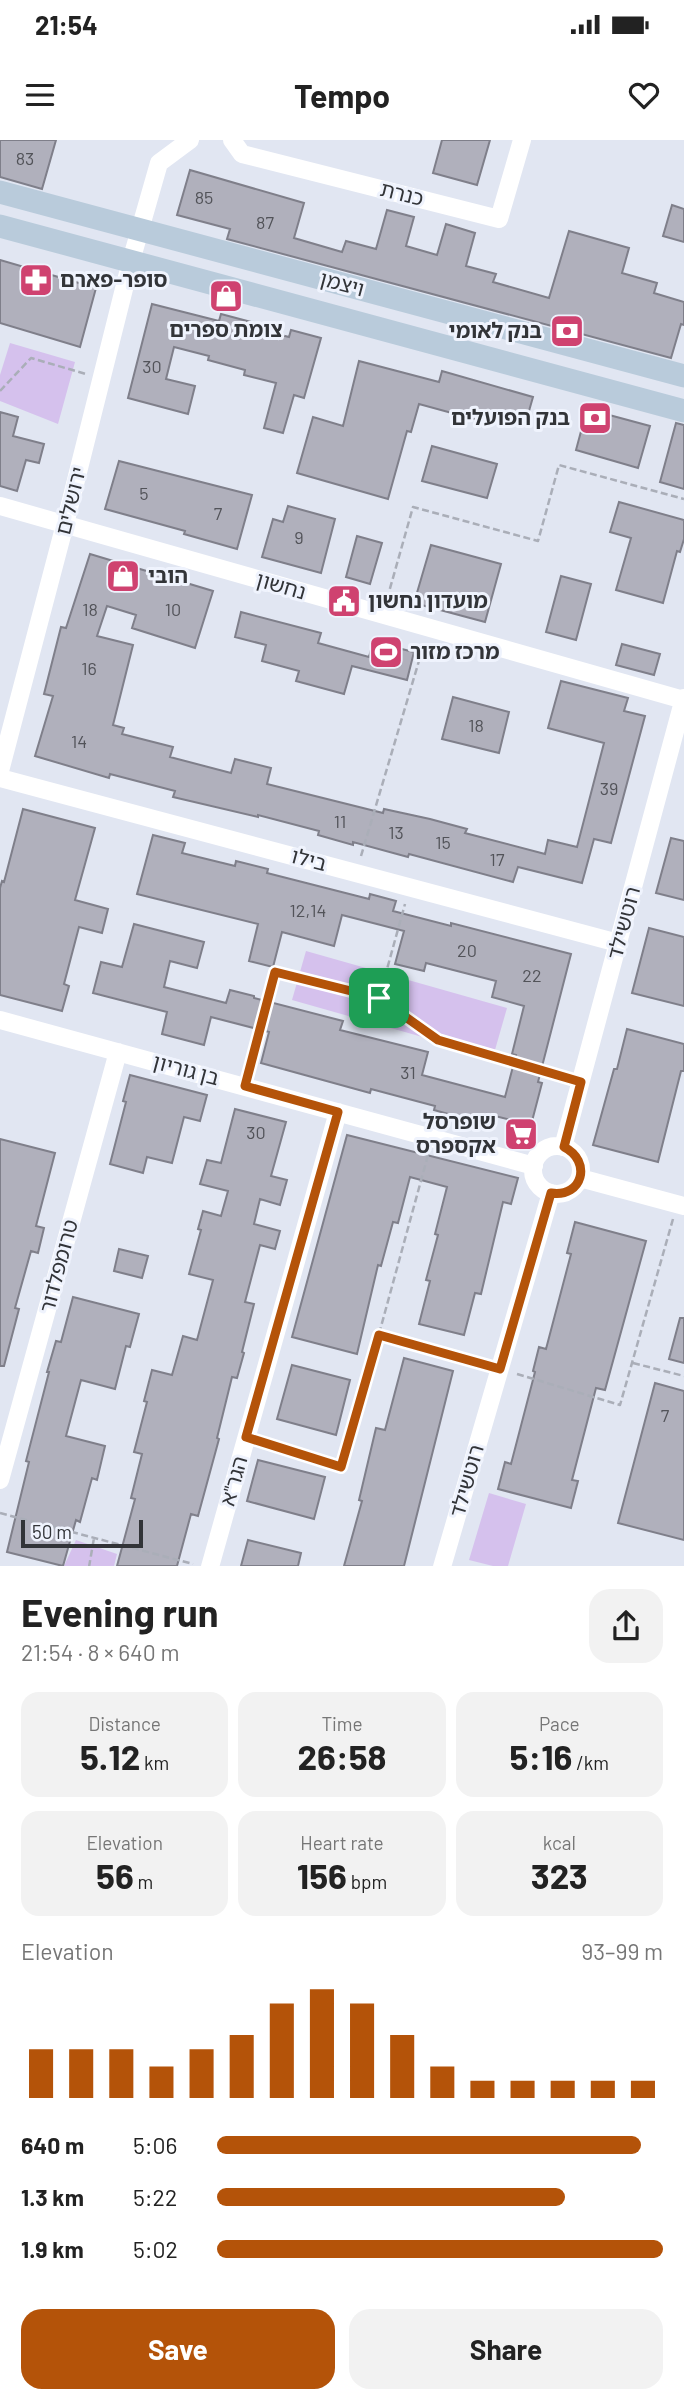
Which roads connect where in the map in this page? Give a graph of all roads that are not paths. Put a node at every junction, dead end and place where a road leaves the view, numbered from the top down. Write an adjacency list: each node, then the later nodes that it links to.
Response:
1 (190, 140): 6 (street, ירושלים)
2 (232, 140): 3 (street, כנרת)
3 (522, 140)
4 (0, 192): 6 (main road, ויצמן)
5 (0, 226): 7 (main road, ויצמן)
6 (140, 230): 7 (street, ירושלים); 8 (main road, ויצמן)
7 (131, 261): 9 (main road, ויצמן); 11 (street, ירושלים)
8 (684, 376)
9 (684, 411)
10 (0, 506): 11 (street, נחשון)
11 (65, 524): 12 (street, נחשון); 13 (street, ירושלים)
12 (684, 700): 15 (street, רוטשילד)
13 (0, 771)
14 (0, 778): 15 (street, בילו)
15 (618, 943): 19 (street, רוטשילד)
16 (0, 1020): 17 (street, בן גוריון)
17 (118, 1052): 18 (street, בן גוריון); 24 (street, טרומפלדור)
18 (338, 1112): 20 (street, בן גוריון); 25 (street, הגר"א)
19 (564, 1147): 20 (street); 21 (street)
20 (534, 1166): 22 (street)
21 (580, 1178): 22 (street); 23 (street)
22 (551, 1193): 26 (street, רוטשילד)
23 (681, 1205)
24 (0, 1480)
25 (209, 1566)
26 (442, 1566)

